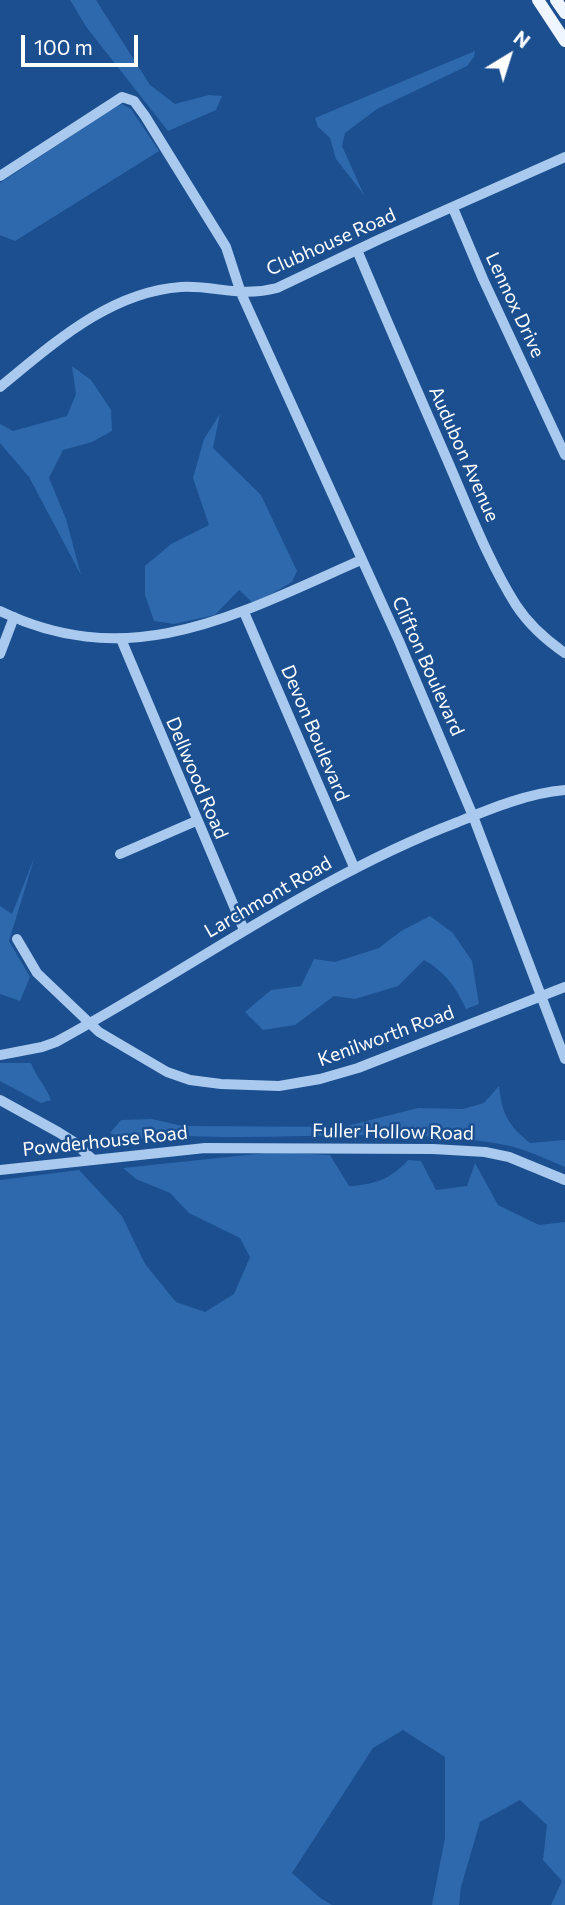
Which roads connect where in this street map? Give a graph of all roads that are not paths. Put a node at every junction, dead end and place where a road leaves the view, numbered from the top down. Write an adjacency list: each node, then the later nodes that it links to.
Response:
1 (538, 0): 4 (main road)
2 (556, 0): 3 (main road)
3 (565, 13)
4 (565, 41)
5 (565, 157): 7 (street, Clubhouse Road)
6 (0, 176): 9 (street, Clifton Boulevard)
7 (453, 208): 8 (street, Clubhouse Road); 11 (street, Lennox Drive)
8 (357, 250): 9 (street, Clubhouse Road); 17 (street, Audubon Avenue)
9 (241, 293): 10 (street, Clubhouse Road); 12 (street, Clifton Boulevard)
10 (0, 387)
11 (565, 455)
12 (361, 559): 14 (street); 20 (street, Clifton Boulevard)
13 (0, 611): 15 (street)
14 (244, 612): 16 (street); 23 (street, Devon Boulevard)
15 (14, 617): 16 (street); 18 (street)
16 (121, 639): 21 (street, Dellwood Road)
17 (565, 653)
18 (0, 654)
19 (565, 790): 20 (street, Larchmont Road)
20 (473, 816): 23 (street, Larchmont Road); 27 (street, Clifton Boulevard)
21 (196, 821): 22 (street); 24 (street, Dellwood Road)
22 (120, 854)
23 (354, 867): 24 (street, Larchmont Road)
24 (244, 930): 28 (street, Larchmont Road)
25 (16, 939): 28 (street, Kenilworth Road)
26 (565, 987): 27 (street, Kenilworth Road)
27 (541, 996): 28 (street, Kenilworth Road); 30 (street, Clifton Boulevard)
28 (89, 1023): 29 (street, Larchmont Road)
29 (0, 1055)
30 (565, 1059)
31 (0, 1100): 33 (street)
32 (214, 1148): 33 (street, Powderhouse Road); 35 (street, Fuller Hollow Road)
33 (92, 1159): 34 (street, Powderhouse Road)
34 (0, 1170)
35 (565, 1180)

